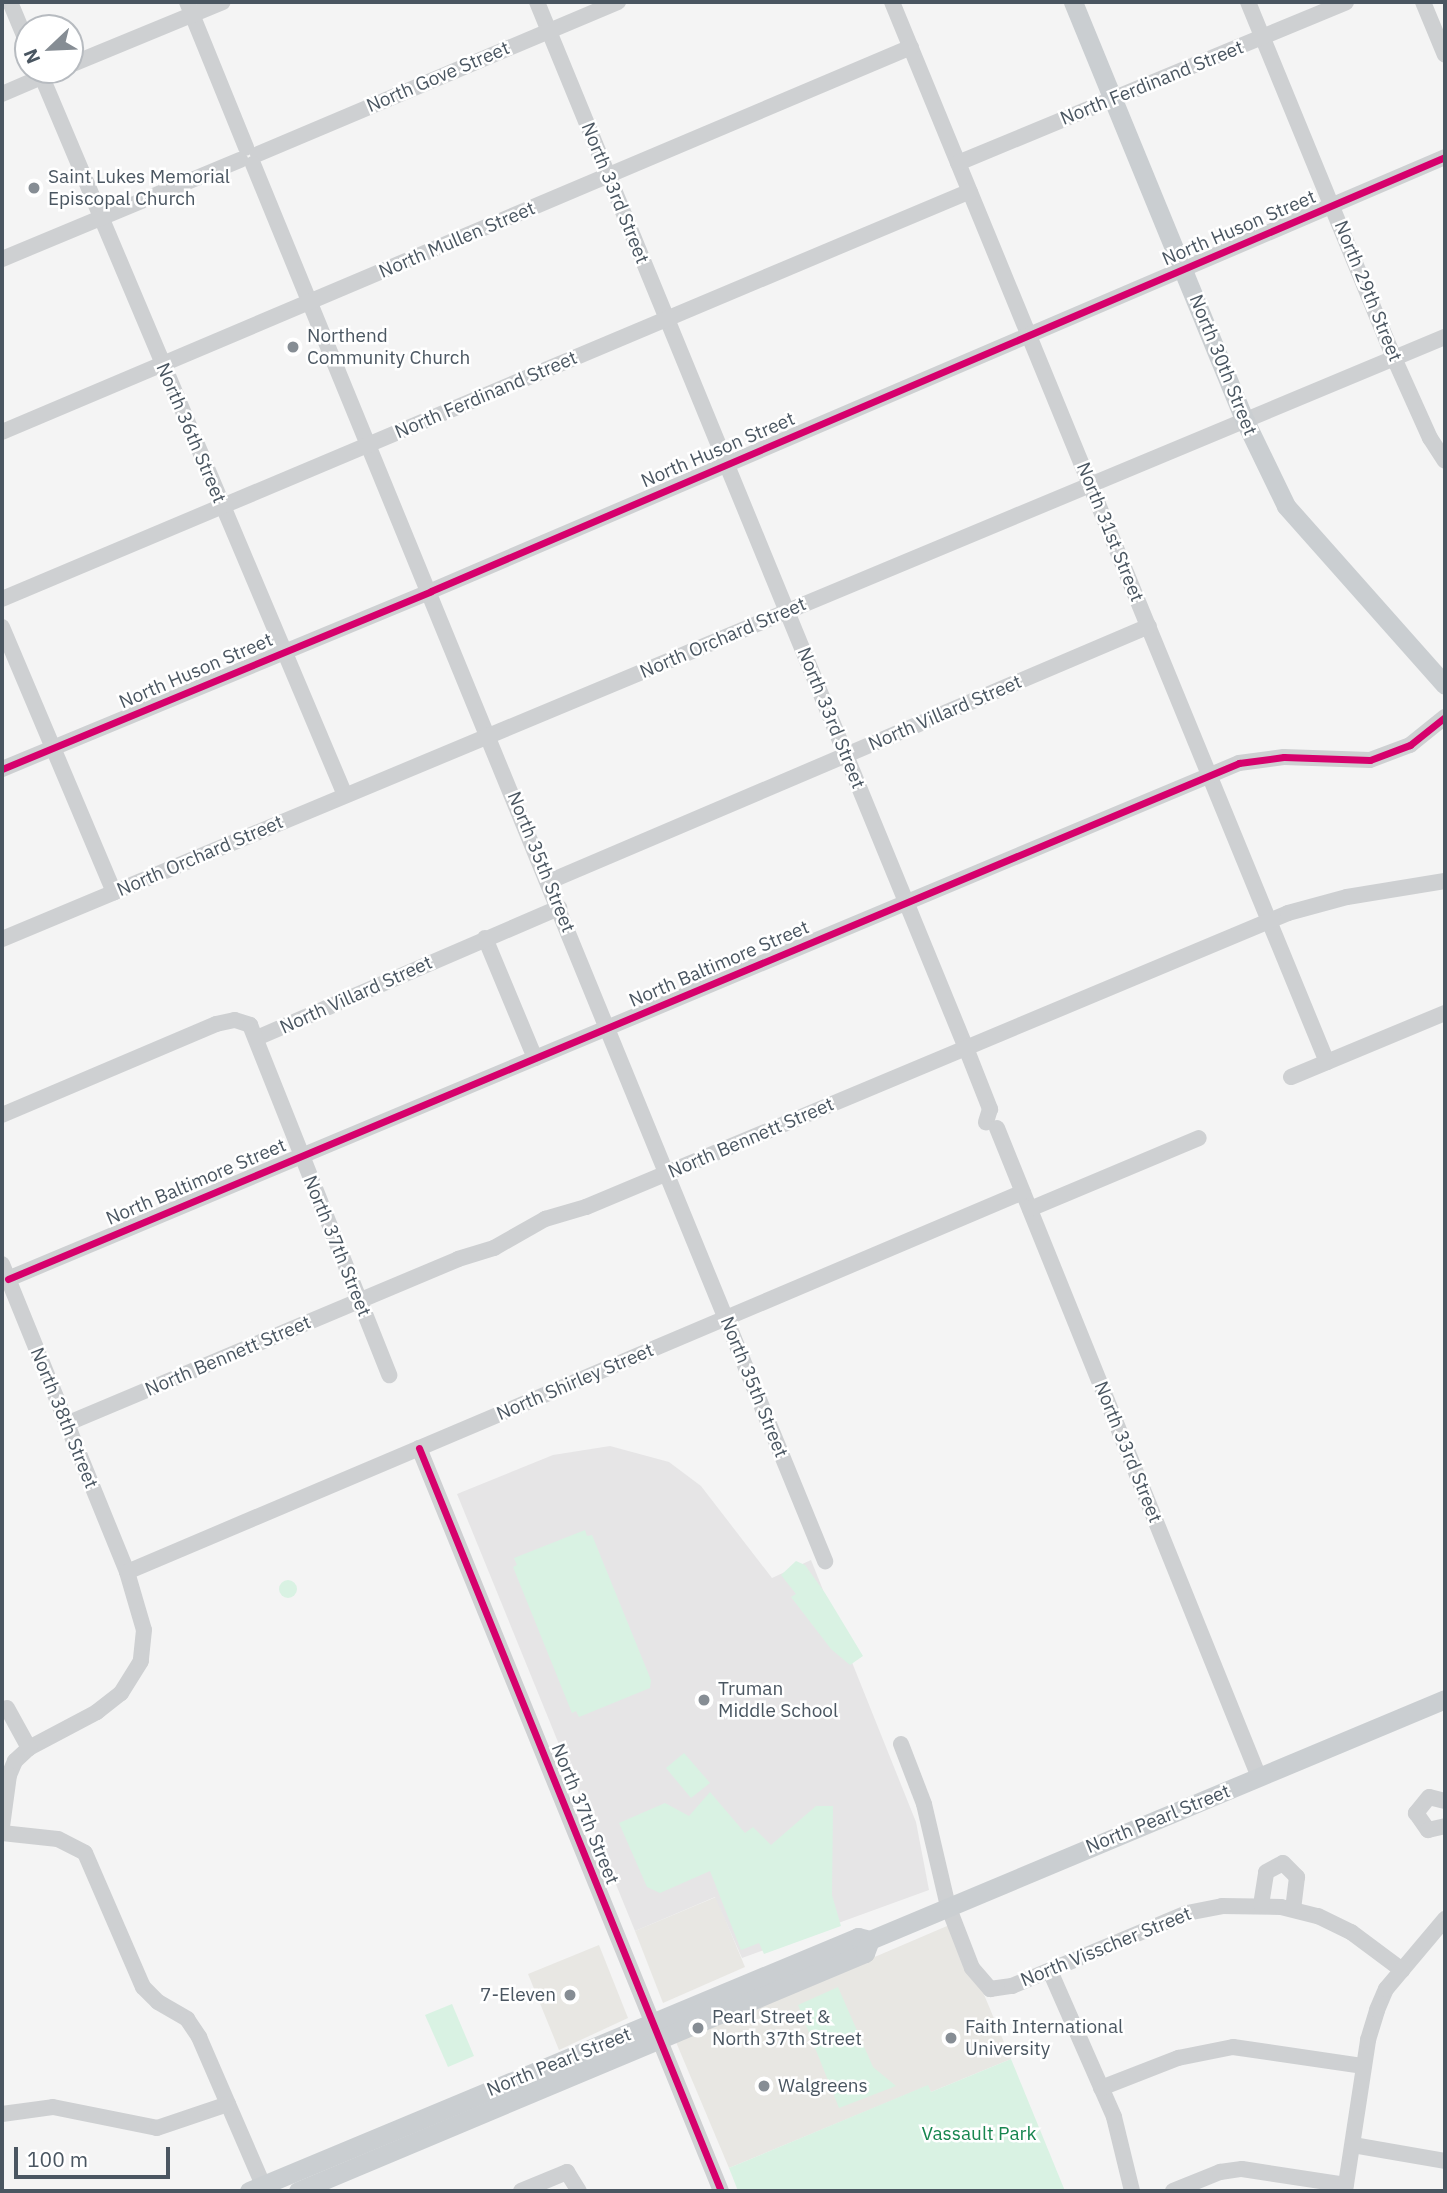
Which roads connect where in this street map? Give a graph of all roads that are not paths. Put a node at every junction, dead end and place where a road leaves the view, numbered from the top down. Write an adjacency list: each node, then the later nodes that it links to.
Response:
1 (223, 2): 9 (street)
2 (537, 2): 10 (street, North 33rd Street)
3 (618, 2): 10 (street, North Gove Street)
4 (892, 2): 12 (street, North 31st Street)
5 (1073, 2): 18 (main road, North 30th Street)
6 (1248, 2): 11 (street, North 29th Street)
7 (1346, 2): 11 (street, North Ferdinand Street)
8 (1423, 2): 13 (street)
9 (189, 8): 14 (street); 19 (street, North 35th Street)
10 (549, 30): 19 (street, North Gove Street); 22 (street, North 33rd Street)
11 (1263, 37): 18 (street, North Ferdinand Street); 24 (street, North 29th Street)
12 (911, 47): 21 (street, North 31st Street); 22 (street, North Mullen Street)
13 (1445, 55)
14 (84, 58)
15 (20, 84): 17 (street)
16 (45, 84): 25 (street, North 36th Street)
17 (2, 94)
18 (1114, 99): 21 (street, North Ferdinand Street); 27 (main road, North 30th Street)
19 (249, 156): 25 (street, North Gove Street); 28 (street, North 35th Street)
20 (1445, 157): 24 (street, North Huson Street)
21 (958, 163): 23 (street, North 31st Street)
22 (608, 176): 28 (street, North Mullen Street); 29 (street, North 33rd Street)
23 (970, 191): 29 (street, North Ferdinand Street); 30 (street, North 31st Street)
24 (1333, 205): 27 (street, North Huson Street); 32 (street, North 29th Street)
25 (101, 217): 26 (street, North Gove Street); 33 (street, North 36th Street)
26 (2, 259)
27 (1184, 268): 30 (street, North Huson Street); 34 (main road, North 30th Street)
28 (310, 302): 33 (street, North Mullen Street); 37 (street, North 35th Street)
29 (666, 318): 37 (street, North Ferdinand Street); 39 (street, North 33rd Street)
30 (1029, 335): 39 (street, North Huson Street); 40 (street, North 31st Street)
31 (1445, 337): 32 (street, North Orchard Street)
32 (1394, 358): 34 (street, North Orchard Street); 36 (street, North 29th Street)
33 (162, 363): 35 (street, North Mullen Street); 41 (street, North 36th Street)
34 (1245, 421): 40 (street, North Orchard Street); 48 (main road, North 30th Street)
35 (2, 432)
36 (1438, 435): 38 (street, North 29th Street)
37 (369, 444): 41 (street, North Ferdinand Street); 42 (street, North 35th Street)
38 (1445, 461)
39 (728, 463): 42 (street, North Huson Street); 44 (street, North 33rd Street)
40 (1091, 485): 44 (street, North Orchard Street); 45 (street, North 31st Street)
41 (222, 506): 43 (street, North Ferdinand Street); 47 (street, North 36th Street)
42 (431, 591): 47 (street, North Huson Street); 50 (street, North 35th Street)
43 (2, 599)
44 (787, 611): 50 (street, North Orchard Street); 52 (street, North 33rd Street)
45 (1149, 626): 52 (street, North Villard Street); 54 (street, North 31st Street)
46 (2, 627): 51 (street)
47 (284, 651): 51 (street, North Huson Street); 55 (street, North 36th Street)
48 (1445, 685)
49 (1445, 717): 54 (street, North Baltimore Street)
50 (490, 736): 55 (street, North Orchard Street); 56 (street, North 35th Street)
51 (52, 748): 53 (street, North Huson Street); 58 (street)
52 (847, 755): 56 (street, North Villard Street); 59 (street, North 33rd Street)
53 (2, 769)
54 (1209, 775): 59 (street, North Baltimore Street); 61 (street, North 31st Street)
55 (345, 795): 58 (street, North Orchard Street)
56 (548, 881): 60 (street, North 35th Street)
57 (1445, 881): 61 (street, North Bennett Street)
58 (114, 892): 63 (street, North Orchard Street)
59 (905, 900): 65 (street, North Baltimore Street); 67 (street, North 33rd Street)
60 (559, 908): 62 (street, North Villard Street); 65 (street, North 35th Street)
61 (1270, 920): 67 (street, North Bennett Street); 69 (street, North 31st Street)
62 (485, 938): 66 (street, North Villard Street); 68 (street)
63 (2, 939)
64 (1445, 1013): 69 (street)
65 (610, 1028): 68 (street, North Baltimore Street); 74 (street, North 35th Street)
66 (259, 1037): 71 (street, North Villard Street); 73 (street, North 37th Street)
67 (966, 1048): 74 (street, North Bennett Street); 75 (street, North 33rd Street)
68 (535, 1058): 73 (street, North Baltimore Street)
69 (1327, 1062): 70 (street)
70 (1291, 1077)
71 (2, 1115)
72 (1199, 1138): 76 (street)
73 (300, 1156): 77 (street, North Baltimore Street); 78 (street, North 37th Street)
74 (666, 1173): 78 (street, North Bennett Street); 79 (street, North 35th Street)
75 (1023, 1192): 76 (street, North 33rd Street); 79 (street, North Shirley Street)
76 (1030, 1209): 89 (street, North 33rd Street)
77 (5, 1271): 81 (street, North 38th Street)
78 (359, 1301): 80 (street, North 37th Street); 81 (street, North Bennett Street)
79 (726, 1318): 82 (street, North Shirley Street); 83 (street, North 35th Street)
80 (389, 1375)
81 (66, 1424): 84 (street, North 38th Street)
82 (419, 1448): 84 (street, North Shirley Street); 100 (street, North 37th Street)
83 (825, 1561)
84 (127, 1572): 88 (street, North 38th Street)
85 (1445, 1699): 89 (main road, North Pearl Street)
86 (7, 1708): 88 (street)
87 (901, 1744): 94 (street)
88 (29, 1748): 91 (street)
89 (1259, 1777): 94 (main road, North Pearl Street)
90 (1445, 1801): 92 (street)
91 (2, 1827)
92 (1443, 1831)
93 (2, 1833): 103 (street)
94 (948, 1906): 99 (street, North Visscher Street); 100 (main road, North Pearl Street)
95 (1261, 1906): 96 (street, North Visscher Street); 96 (street); 99 (street, North Visscher Street)
96 (1293, 1909): 98 (street, North Visscher Street)
97 (1445, 1919): 98 (street)
98 (1402, 1970): 101 (street)
99 (1050, 1971): 102 (street)
100 (655, 2032): 107 (main road, North Pearl Street); 109 (main road, North Pearl Street); 112 (street, North 37th Street)
101 (1364, 2066): 102 (street); 105 (street)
102 (1101, 2088): 113 (street)
103 (228, 2104): 104 (street); 107 (street)
104 (2, 2114)
105 (1353, 2145): 106 (street); 108 (street)
106 (1445, 2161)
107 (256, 2188)
108 (1345, 2188): 114 (street)
109 (298, 2191)
110 (521, 2191): 111 (street)
111 (579, 2191)
112 (721, 2191)
113 (1132, 2191)
114 (1173, 2191)

